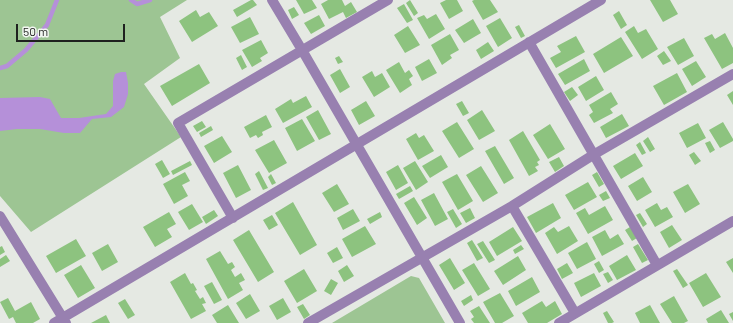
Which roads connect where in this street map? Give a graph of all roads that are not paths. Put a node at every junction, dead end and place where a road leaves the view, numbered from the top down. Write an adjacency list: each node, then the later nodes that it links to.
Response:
1 (272, 0): 5 (street)
2 (388, 0): 5 (street)
3 (601, 0): 4 (street)
4 (529, 42): 7 (street); 8 (street)
5 (302, 50): 7 (street); 11 (street)
6 (733, 74): 8 (street)
7 (357, 144): 11 (street); 13 (street)
8 (593, 155): 9 (street); 14 (street)
9 (512, 206): 13 (street); 15 (street)
10 (0, 216): 16 (street)
11 (233, 218): 16 (street)
12 (733, 221): 14 (street)
13 (422, 258): 17 (street); 18 (street)
14 (657, 265): 15 (street)
15 (575, 313): 19 (street)
16 (61, 321)
17 (313, 322)
18 (460, 323)
19 (559, 323)

